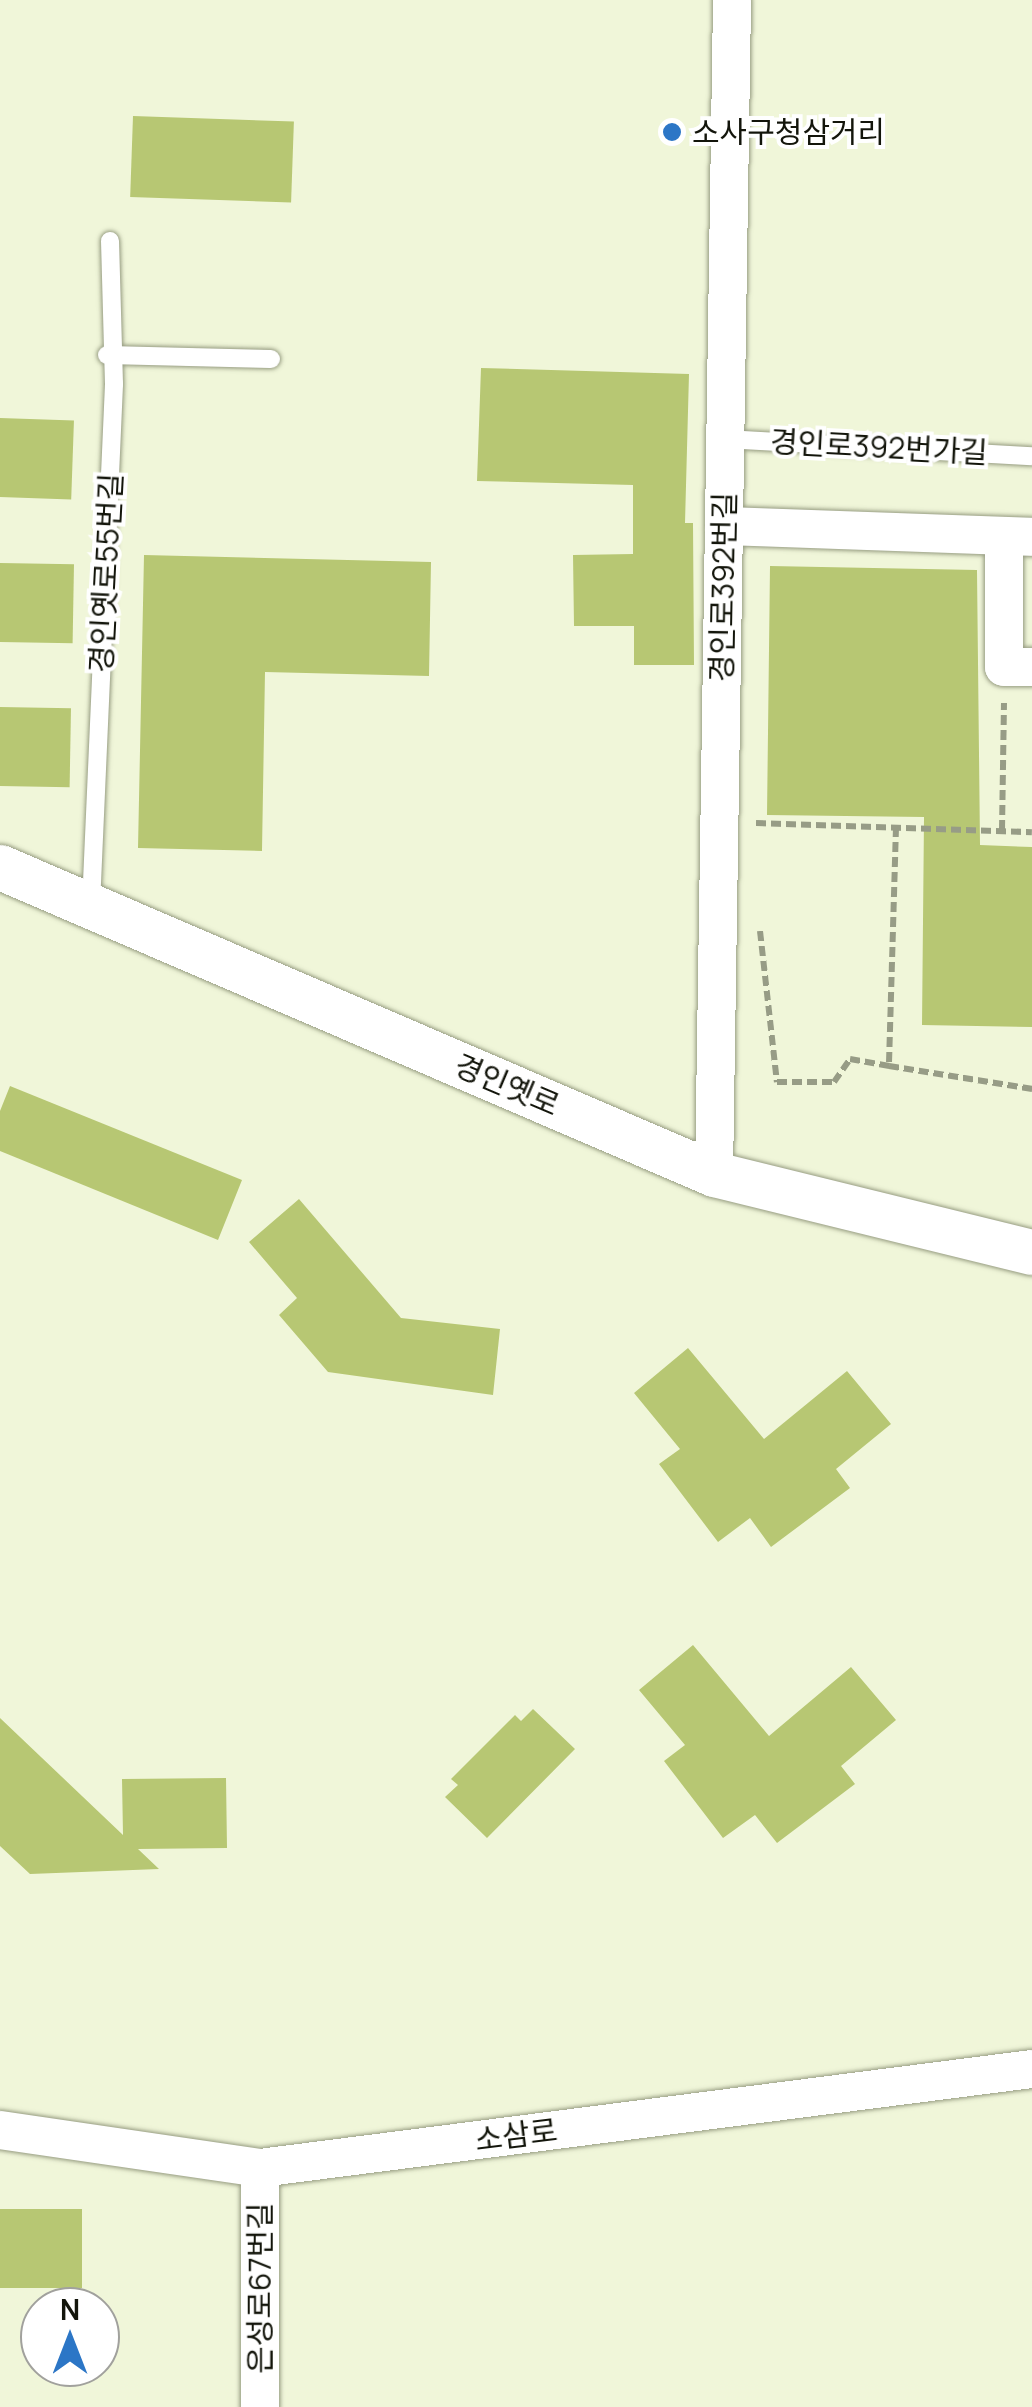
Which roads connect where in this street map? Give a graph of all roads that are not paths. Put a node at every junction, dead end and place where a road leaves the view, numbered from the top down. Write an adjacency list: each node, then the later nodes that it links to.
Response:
1 (732, 0): 5 (street, 경인로392번길)
2 (110, 241): 3 (lane, 경인옛로55번길)
3 (108, 354): 4 (lane); 11 (lane, 경인옛로55번길)
4 (271, 359)
5 (726, 439): 6 (lane, 경인로392번가길); 7 (street, 경인로392번길)
6 (1032, 456)
7 (724, 526): 8 (street); 12 (street, 경인로392번길)
8 (1018, 536): 9 (street)
9 (1018, 667)
10 (0, 867): 11 (street, 경인옛로)
11 (91, 906): 12 (street, 경인옛로)
12 (714, 1174): 13 (street, 경인옛로)
13 (1032, 1252)
14 (1032, 2068): 16 (street, 소삼로)
15 (0, 2130): 16 (street, 소삼로)
16 (260, 2168): 17 (street, 은성로67번길)
17 (260, 2407)

